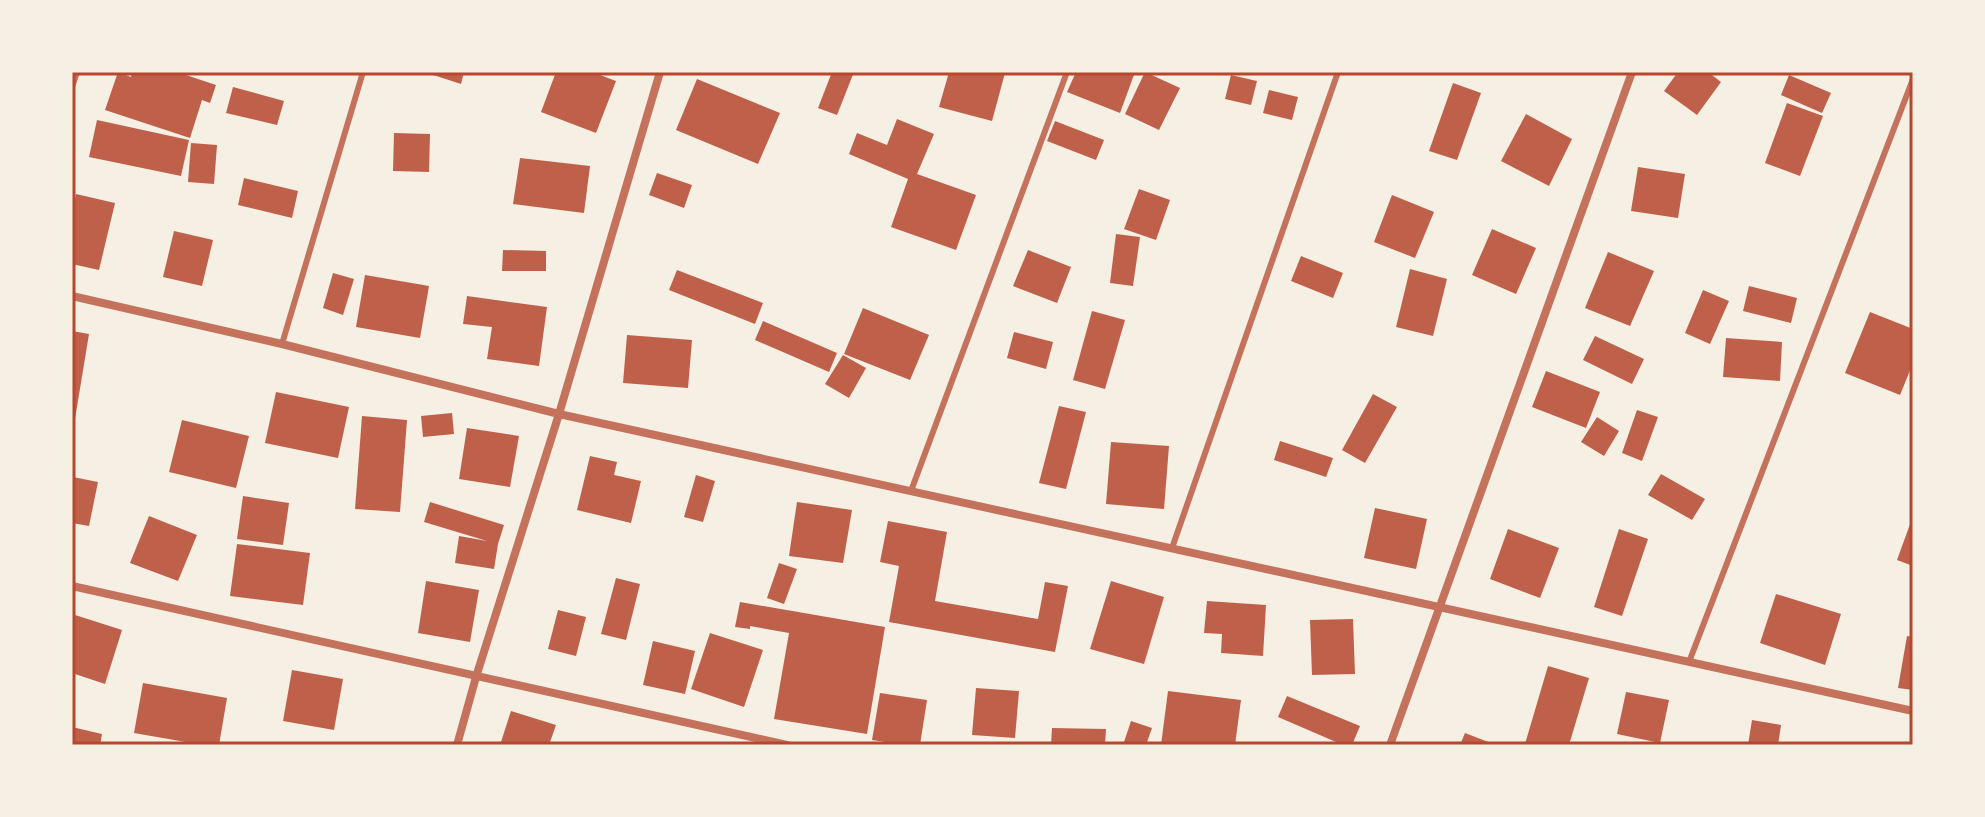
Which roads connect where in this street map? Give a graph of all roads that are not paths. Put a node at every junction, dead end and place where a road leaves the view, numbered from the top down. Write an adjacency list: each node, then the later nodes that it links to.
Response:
1 (77, 72): 8 (lane)
2 (363, 72): 10 (lane)
3 (660, 72): 11 (street)
4 (1067, 72): 12 (lane)
5 (1338, 72): 13 (lane)
6 (1632, 72): 15 (street)
7 (1913, 79): 16 (lane)
8 (72, 87)
9 (72, 296): 10 (street)
10 (282, 344): 11 (street)
11 (559, 414): 12 (street); 17 (street)
12 (911, 491): 13 (street)
13 (1172, 548): 15 (street)
14 (72, 586): 17 (street)
15 (1439, 607): 16 (street); 21 (street)
16 (1689, 662): 18 (street)
17 (476, 677): 19 (street); 20 (street)
18 (1913, 711)
19 (457, 745)
20 (787, 745)
21 (1390, 745)

